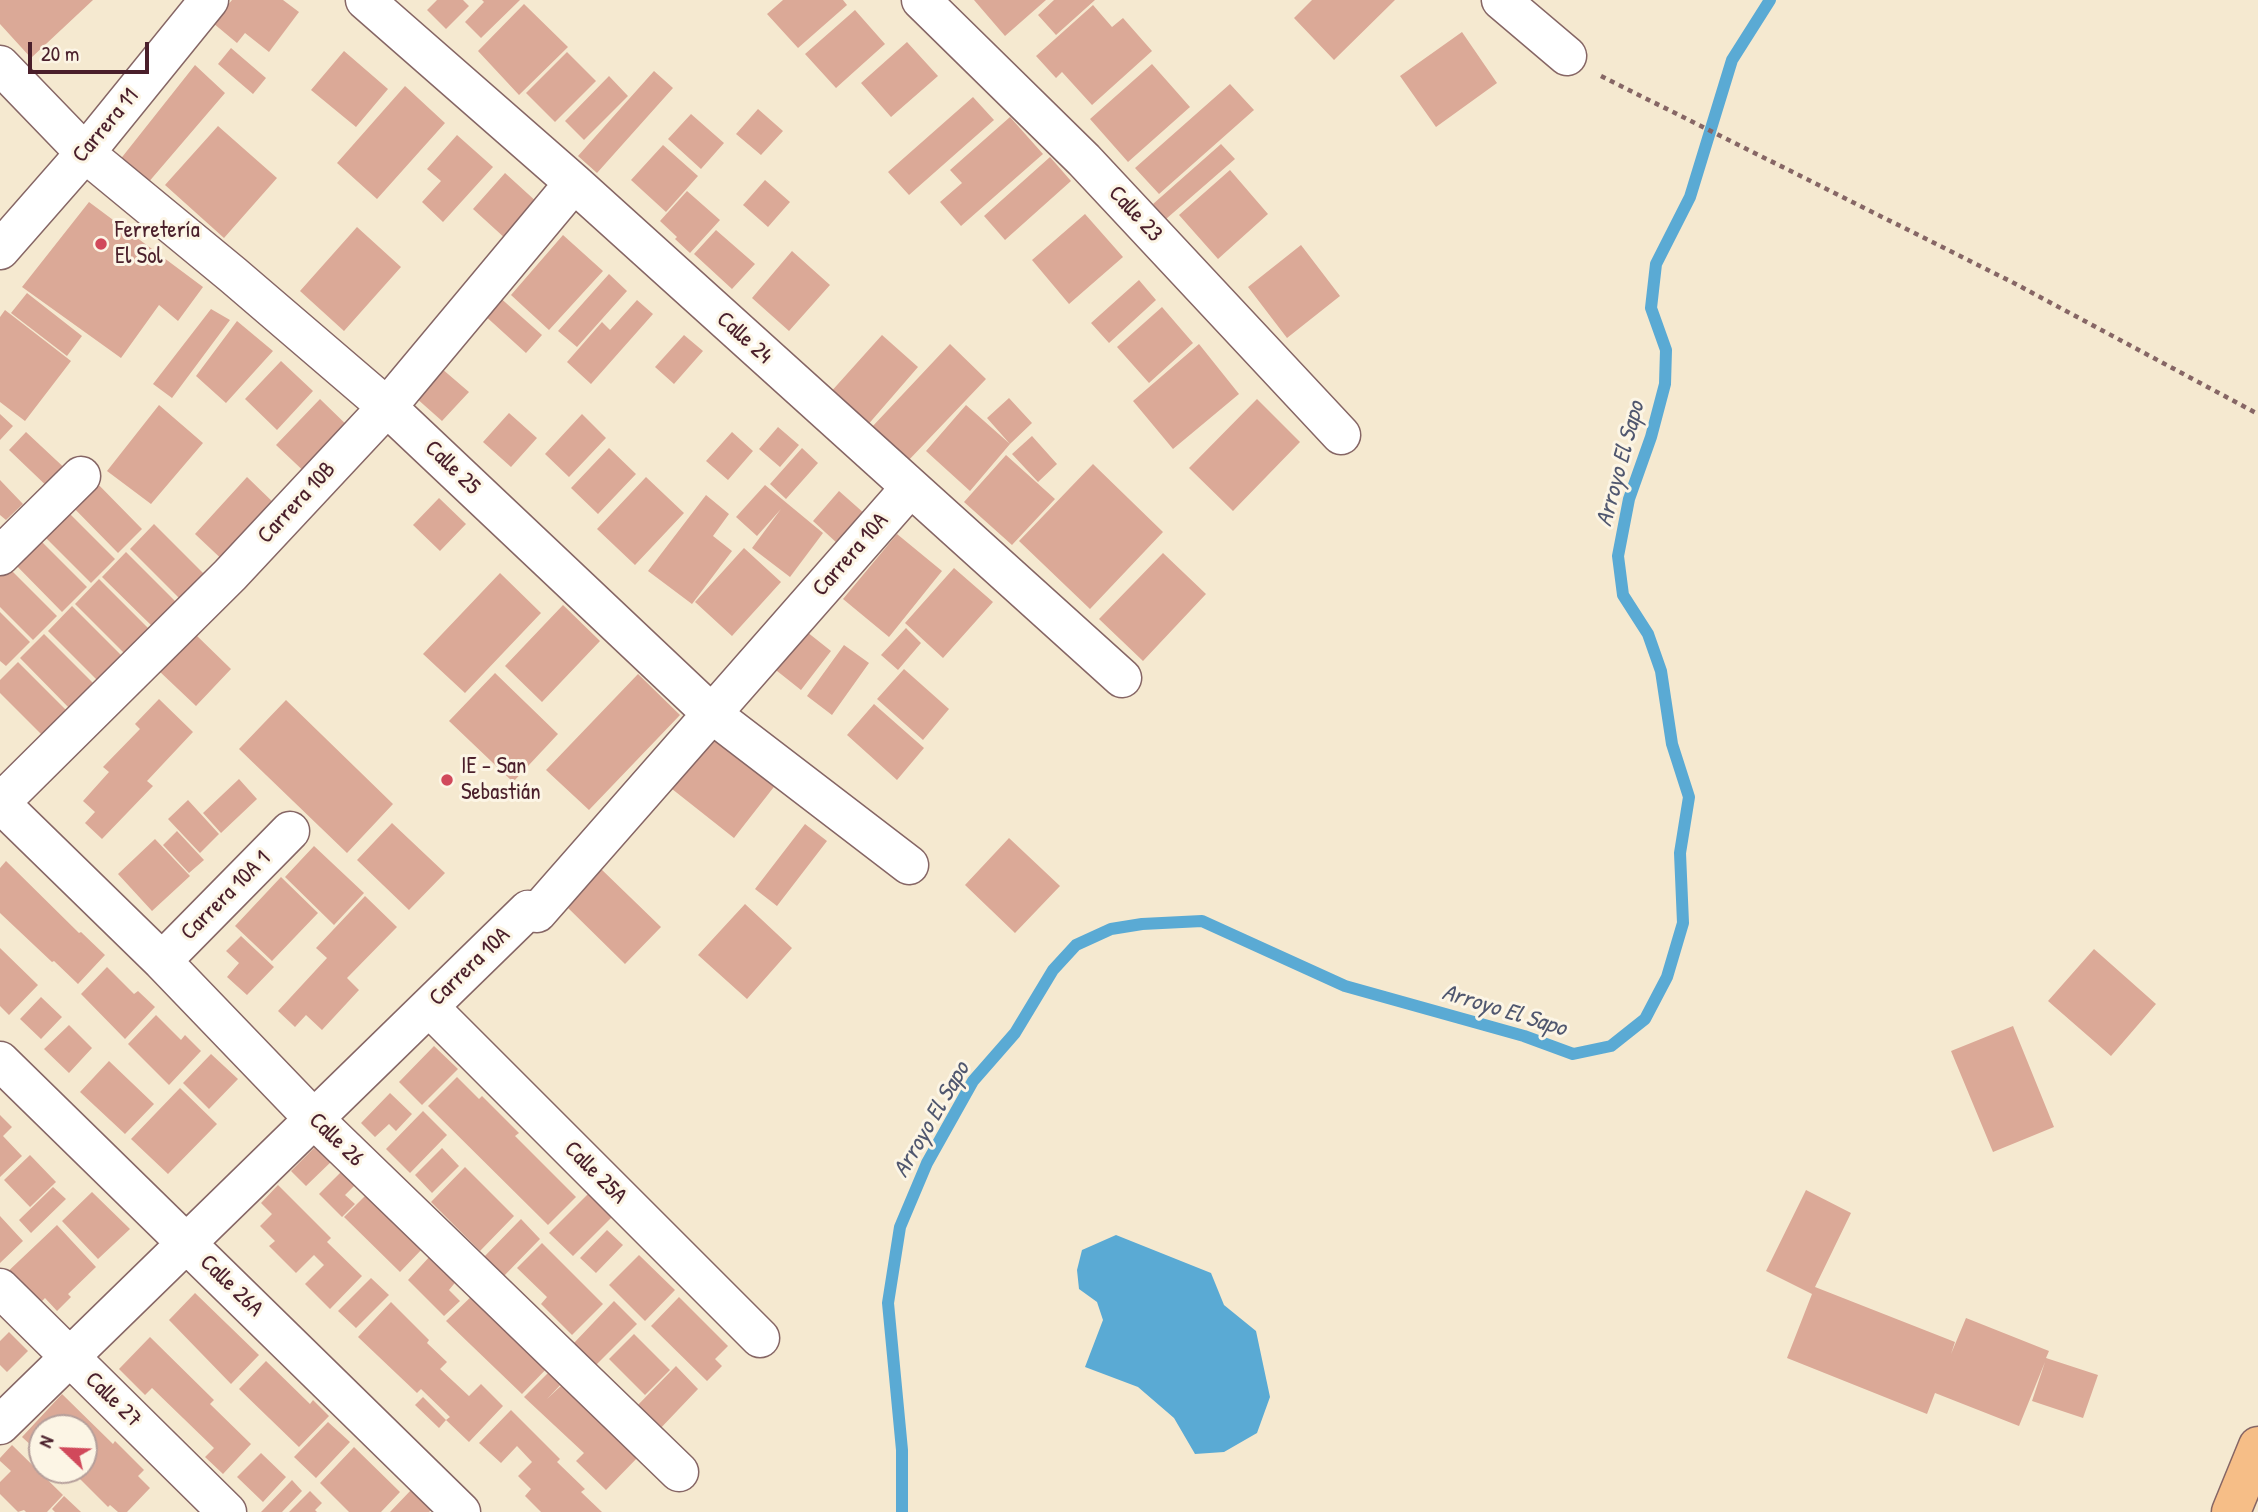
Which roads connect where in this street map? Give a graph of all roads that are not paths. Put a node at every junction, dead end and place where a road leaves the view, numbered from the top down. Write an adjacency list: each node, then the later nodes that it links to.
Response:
1 (209, 0): 7 (street, Carrera 11)
2 (365, 0): 8 (street, Calle 24)
3 (921, 0): 11 (street, Calle 23)
4 (1501, 0): 5 (street)
5 (1567, 56)
6 (0, 65): 7 (street, Calle 25)
7 (85, 153): 9 (street, Carrera 11); 10 (street, Calle 25)
8 (574, 183): 10 (street, Carrera 10B); 13 (street, Calle 24)
9 (0, 250)
10 (387, 407): 16 (street, Calle 25); 17 (street, Carrera 10B)
11 (1341, 435)
12 (82, 476): 14 (street)
13 (910, 488): 15 (street, Calle 24); 16 (street, Carrera 10A)
14 (0, 556)
15 (1122, 678)
16 (712, 714): 19 (street, Calle 25); 21 (street, Carrera 10A)
17 (0, 803): 20 (street, Calle 26)
18 (290, 831): 20 (street, Carrera 10A 1)
19 (909, 864)
20 (162, 961): 23 (street, Calle 26)
21 (429, 1007): 23 (street, Carrera 10A); 26 (street, Calle 25A)
22 (0, 1061): 24 (street, Calle 26A)
23 (314, 1119): 24 (street, Carrera 10A); 30 (street, Calle 26)
24 (187, 1243): 27 (street, Carrera 10A); 32 (street, Calle 26A)
25 (0, 1288): 27 (street, Calle 27)
26 (761, 1338)
27 (69, 1357): 28 (street, Carrera 10A); 31 (street, Calle 27)
28 (0, 1425)
29 (2258, 1446): 33 (main road)
30 (679, 1472)
31 (227, 1512)
32 (461, 1512)
33 (2231, 1512)

